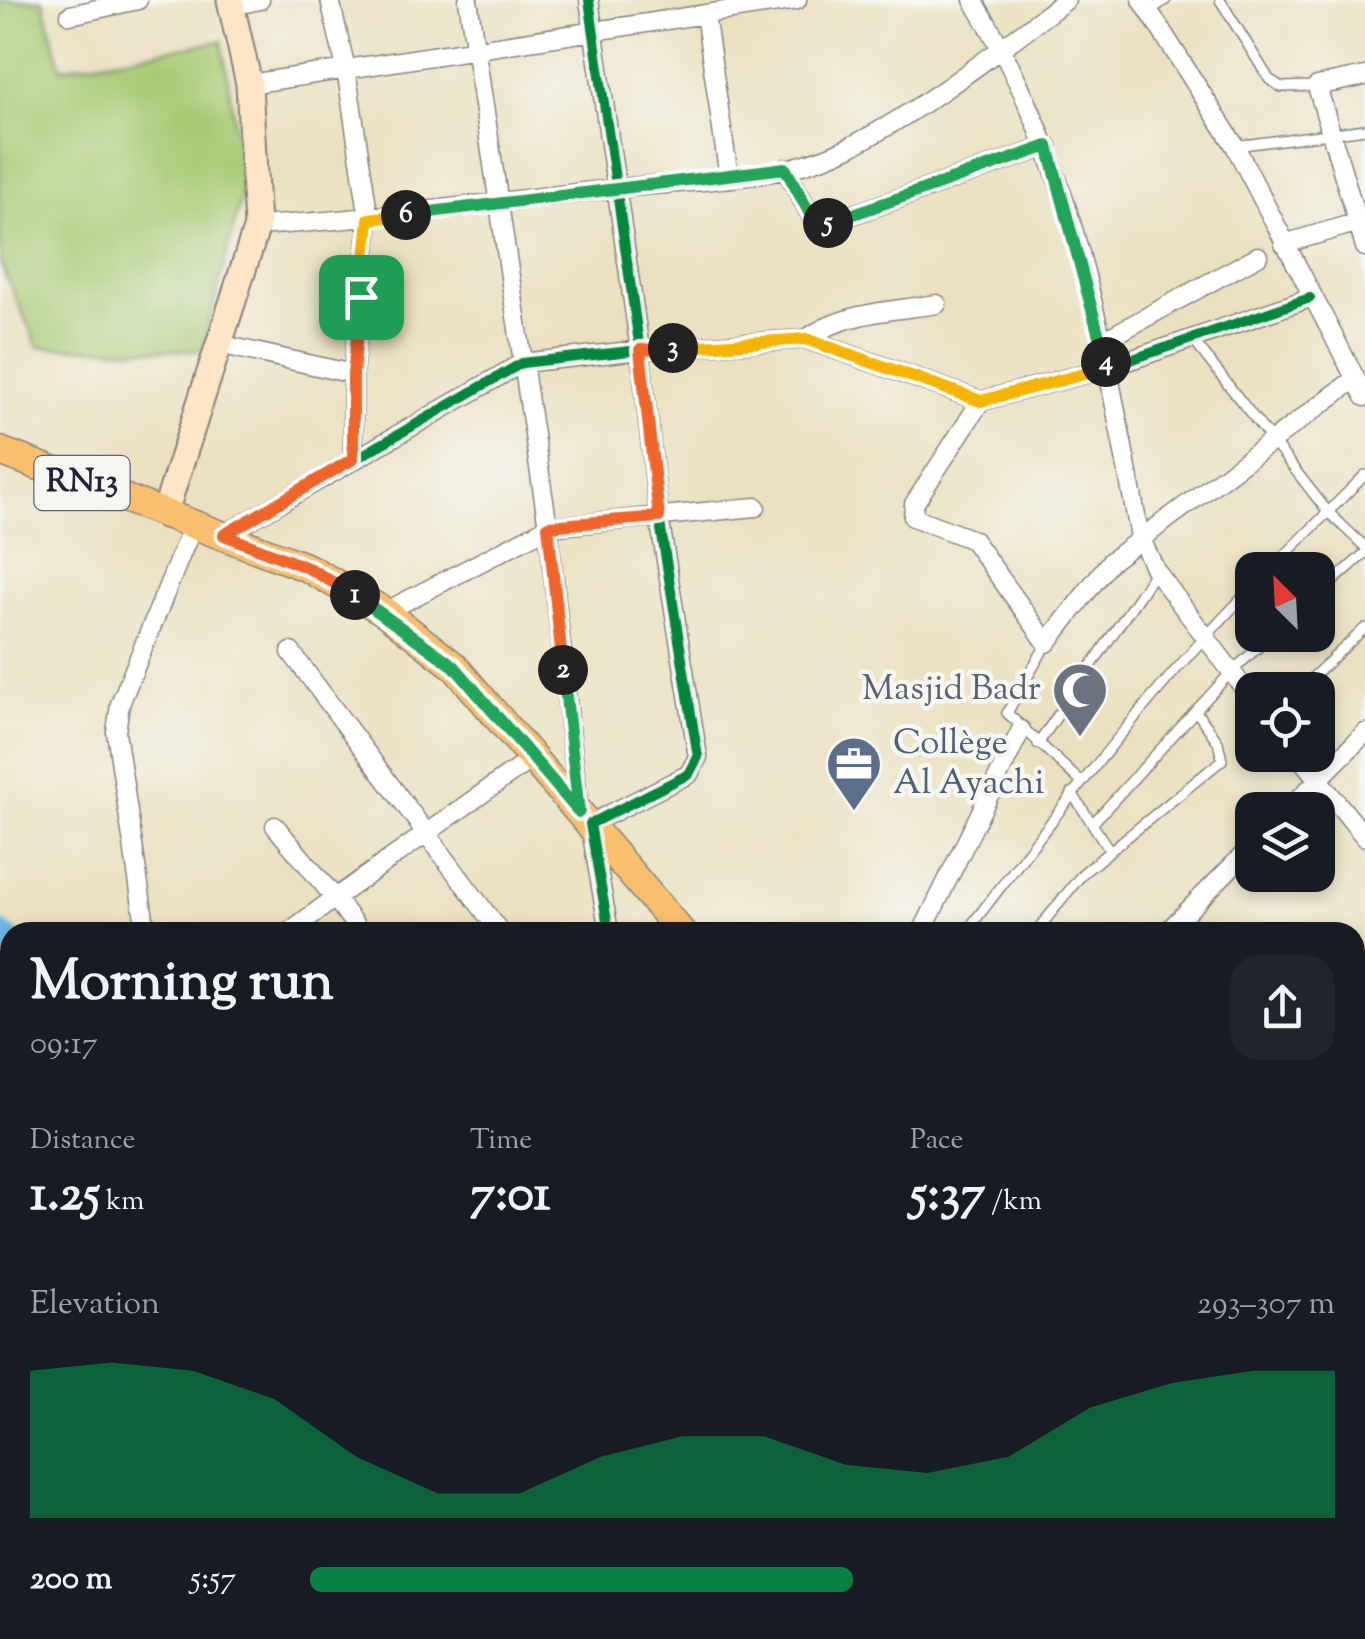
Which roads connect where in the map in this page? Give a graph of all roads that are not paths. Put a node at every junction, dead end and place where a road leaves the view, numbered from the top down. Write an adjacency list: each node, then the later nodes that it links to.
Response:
1 (138, 0): 14 (street)
2 (260, 0): 11 (street)
3 (330, 0): 18 (street)
4 (468, 0): 17 (street)
5 (589, 0): 15 (street)
6 (797, 0): 13 (street)
7 (972, 0): 16 (street)
8 (1066, 0): 16 (street)
9 (1166, 0): 12 (lane)
10 (1220, 0): 21 (lane)
11 (230, 3): 20 (street)
12 (1145, 6): 25 (street)
13 (718, 8): 15 (street); 27 (street)
14 (70, 16)
15 (593, 31): 17 (street); 28 (street)
16 (1003, 48): 24 (street); 26 (street)
17 (476, 49): 18 (street); 29 (street)
18 (346, 69): 20 (street); 30 (street)
19 (1365, 76): 21 (street)
20 (249, 84): 32 (street)
21 (1317, 86): 23 (street)
22 (1365, 129): 23 (lane)
23 (1330, 133): 25 (lane); 31 (street)
24 (1048, 146): 26 (street); 40 (street)
25 (1235, 146): 33 (street)
26 (785, 168): 27 (street)
27 (729, 177): 28 (street)
28 (618, 188): 29 (street); 42 (street)
29 (502, 204): 30 (street); 43 (street)
30 (369, 219): 32 (street); 45 (street)
31 (1362, 221): 33 (street); 34 (street)
32 (257, 226): 41 (street)
33 (1284, 244): 36 (street)
34 (1365, 247)
35 (1258, 256): 40 (street)
36 (1310, 298): 39 (street); 46 (street)
37 (938, 304): 38 (street)
38 (806, 339): 42 (street); 48 (street)
39 (1193, 340): 44 (street); 49 (lane)
40 (1101, 342): 44 (street)
41 (219, 344): 45 (street); 55 (street)
42 (640, 350): 43 (street); 56 (street)
43 (522, 363): 51 (street); 58 (street)
44 (1107, 368): 48 (street); 60 (street)
45 (353, 374): 51 (street)
46 (1356, 378): 47 (street); 49 (street)
47 (1365, 397)
48 (981, 401): 69 (street)
49 (1271, 443): 54 (lane); 60 (street)
50 (0, 452): 55 (main road, RN13)
51 (353, 459): 59 (street)
52 (1365, 475): 54 (lane)
53 (756, 507): 56 (street)
54 (1328, 512): 61 (lane); 62 (lane)
55 (164, 514): 57 (main road, RN13)
56 (659, 517): 58 (street); 85 (street)
57 (193, 526): 59 (main road, RN13); 93 (street)
58 (548, 526): 66 (street); 85 (street)
59 (224, 535): 66 (main road, RN13)
60 (1140, 537): 63 (street); 69 (street)
61 (1365, 550): 64 (lane)
62 (1288, 552)
63 (1156, 571): 68 (street); 78 (lane)
64 (1335, 579)
65 (1235, 605): 68 (lane)
66 (384, 612): 79 (main road, RN13)
67 (1365, 628): 73 (lane)
68 (1204, 636): 72 (street); 82 (lane)
69 (1047, 642): 76 (lane)
70 (291, 652): 88 (street)
71 (1253, 652): 72 (lane)
72 (1232, 671): 74 (street); 75 (lane)
73 (1317, 672)
74 (1235, 675)
75 (1196, 711): 86 (lane); 90 (lane)
76 (1022, 730): 78 (lane); 99 (street)
77 (1365, 733): 81 (street)
78 (1038, 744): 82 (lane)
79 (534, 757): 85 (main road, RN13); 88 (street)
80 (1313, 772): 81 (street)
81 (1319, 779): 83 (street); 89 (street)
82 (1081, 782): 84 (lane)
83 (1306, 792)
84 (1072, 793): 86 (lane); 100 (lane)
85 (585, 818): 97 (street); 98 (main road, RN13)
86 (1092, 824): 90 (lane)
87 (274, 826): 92 (street)
88 (428, 833): 92 (street); 96 (street)
89 (1365, 837)
90 (1110, 851): 101 (lane)
91 (1235, 863): 102 (street)
92 (334, 898): 94 (street); 95 (street)
93 (144, 922)
94 (302, 922)
95 (352, 922)
96 (493, 922)
97 (607, 922)
98 (673, 922)
99 (927, 922)
100 (974, 922)
101 (1043, 922)
102 (1177, 922)

